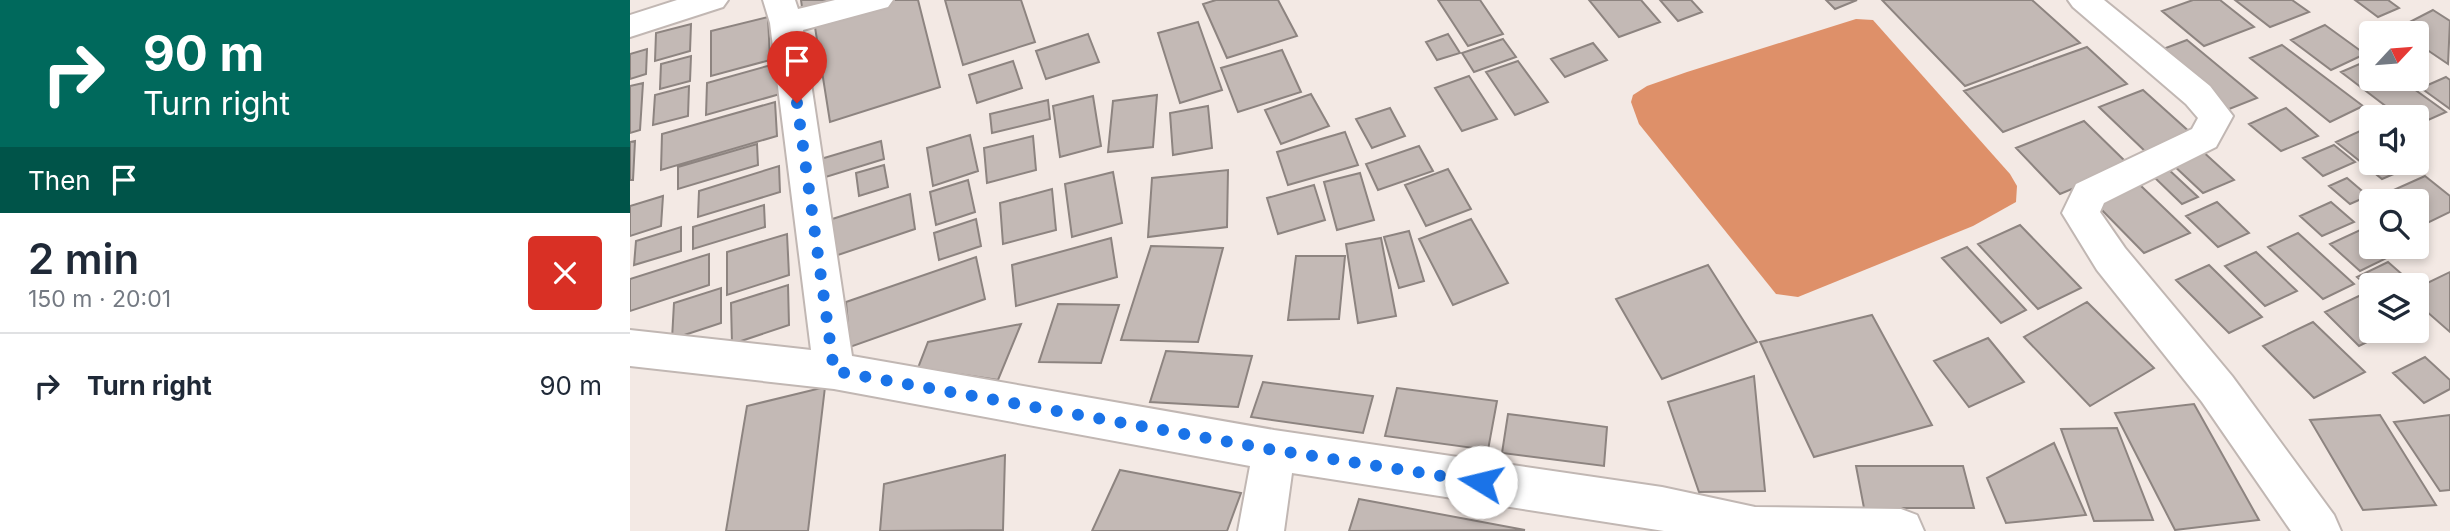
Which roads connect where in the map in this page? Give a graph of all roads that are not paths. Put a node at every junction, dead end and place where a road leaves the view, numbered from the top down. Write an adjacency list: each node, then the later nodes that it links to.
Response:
1 (712, 0): 5 (street)
2 (877, 0): 4 (street)
3 (2084, 0): 12 (street)
4 (782, 11): 7 (street)
5 (630, 26)
6 (630, 348): 7 (street)
7 (834, 371): 8 (street)
8 (1274, 450): 9 (street); 10 (street)
9 (1754, 530): 11 (street)
10 (1261, 531)
11 (1900, 531)
12 (2318, 531)

